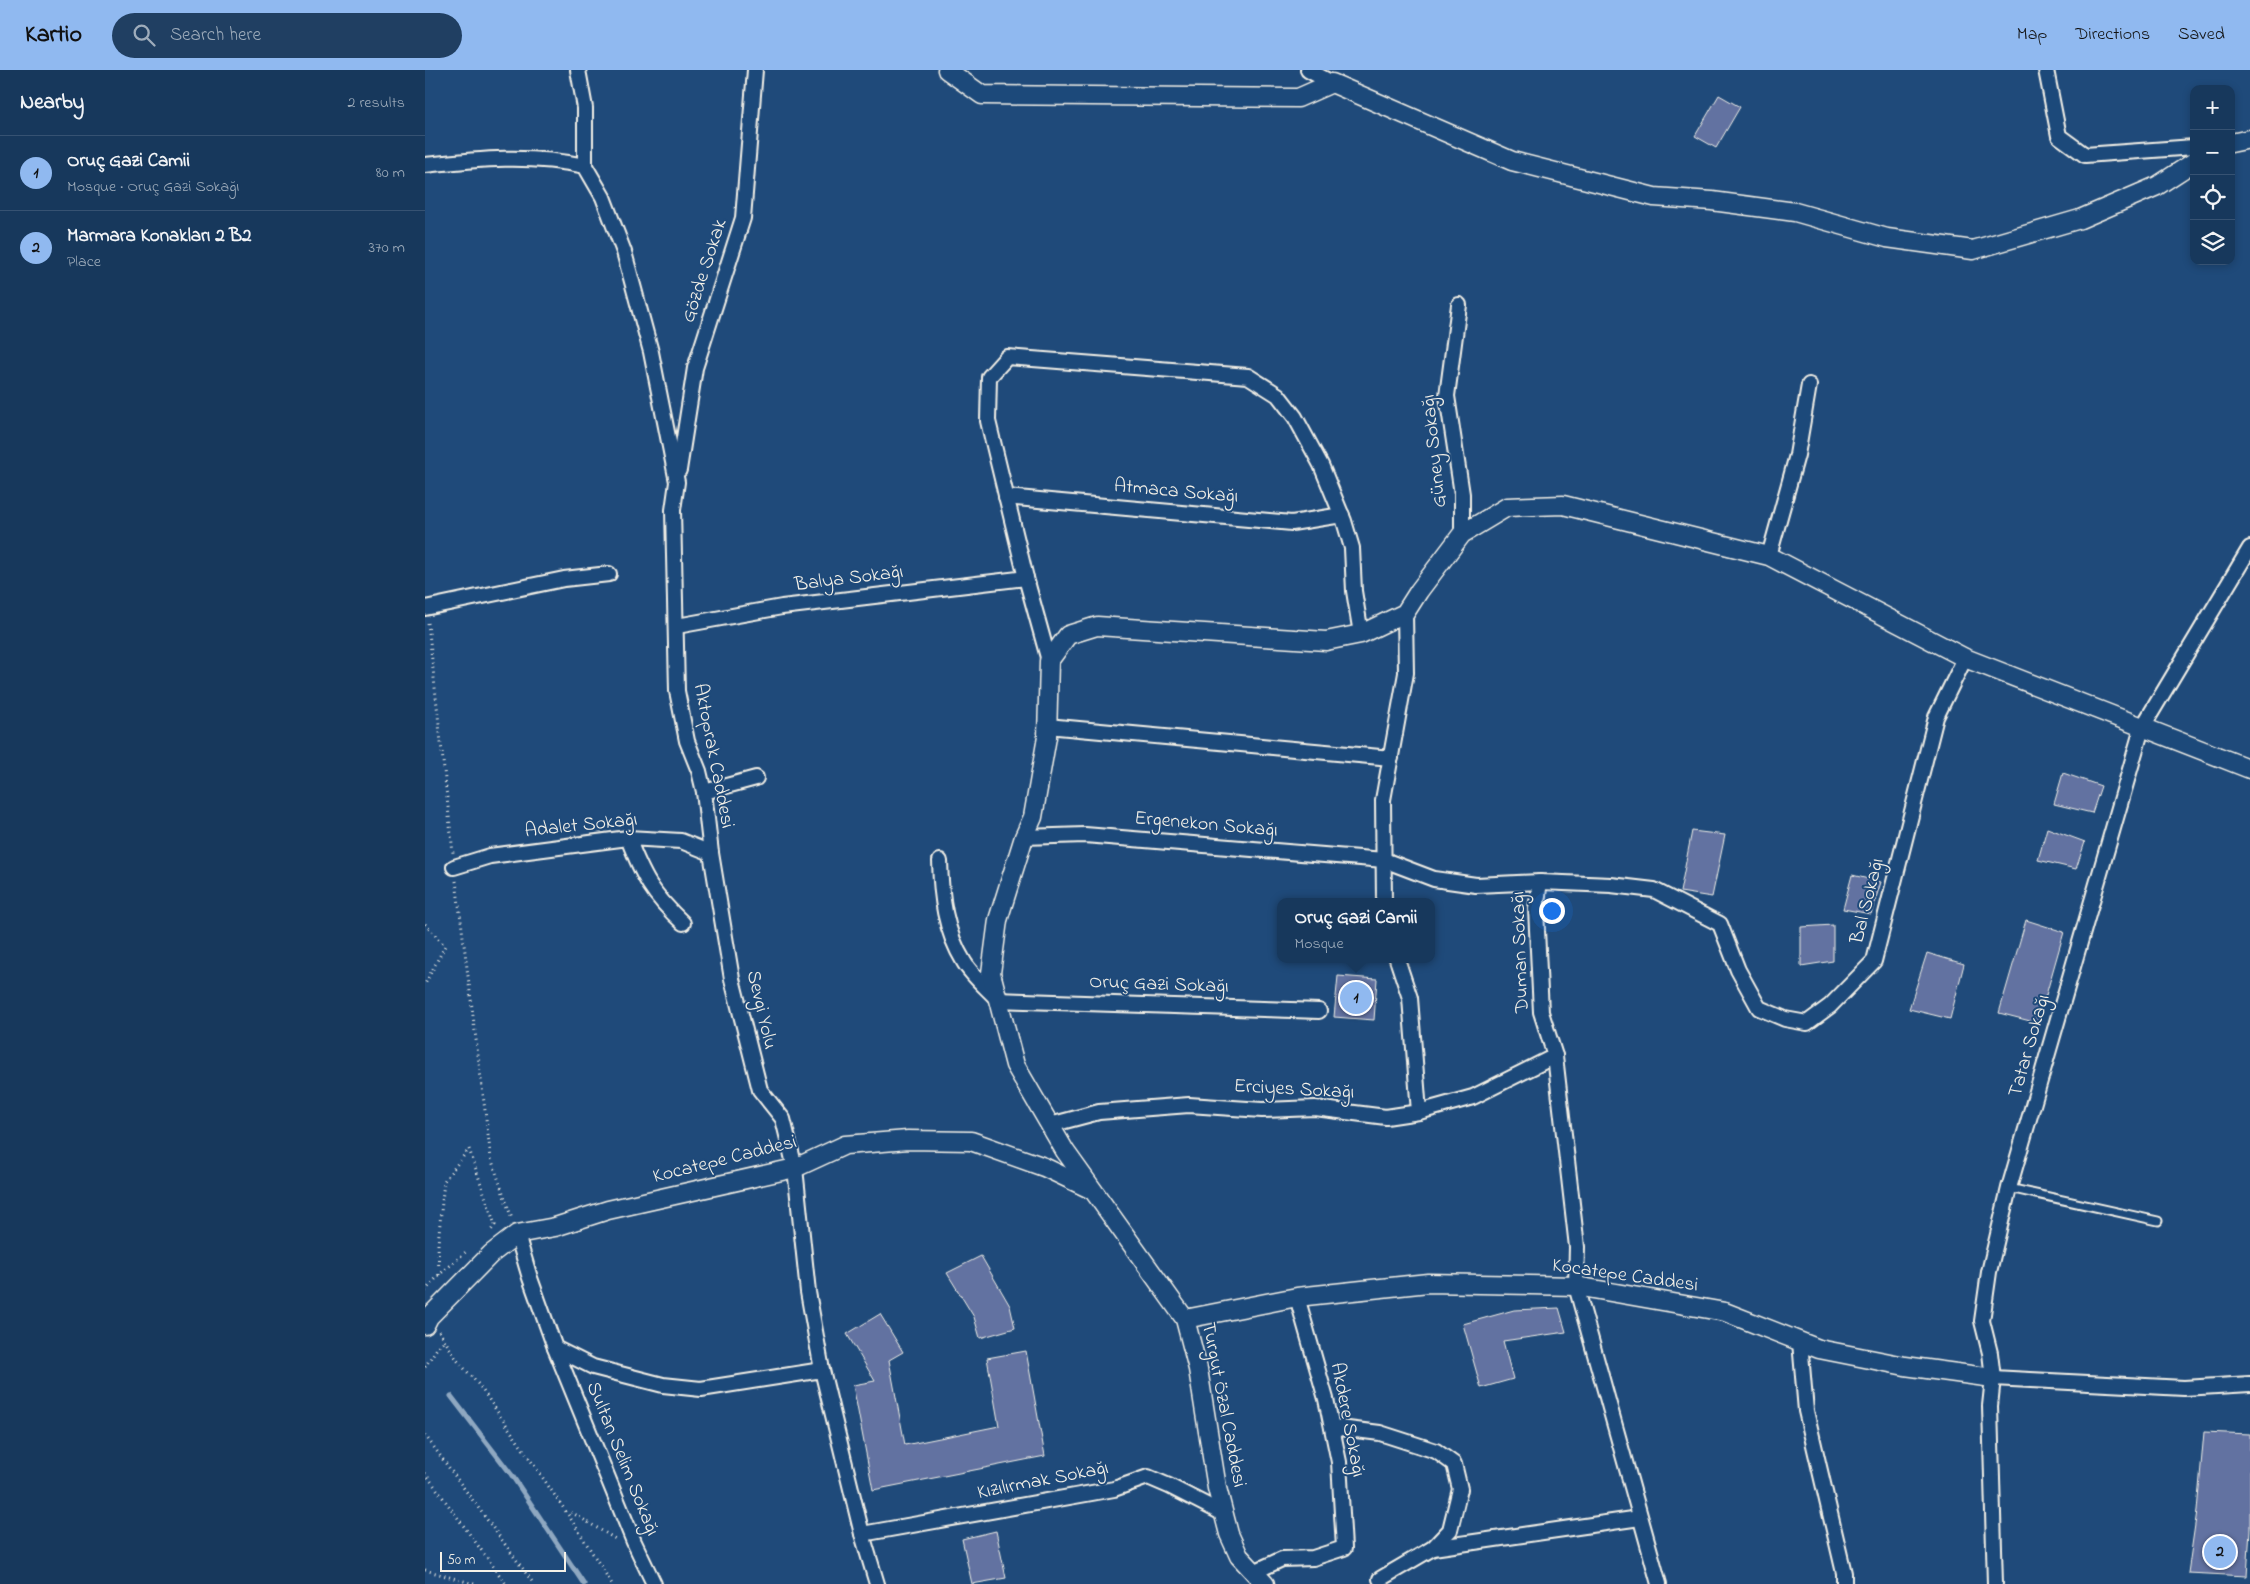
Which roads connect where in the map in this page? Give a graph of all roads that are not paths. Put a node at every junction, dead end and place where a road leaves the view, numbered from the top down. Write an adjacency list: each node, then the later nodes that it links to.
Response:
1 (578, 70): 12 (street)
2 (755, 70): 15 (street, Gözde Sokak)
3 (947, 70): 6 (street)
4 (1308, 70): 6 (street)
5 (2046, 70): 9 (street)
6 (1333, 83): 11 (street)
7 (2250, 139): 8 (street)
8 (2235, 142)
9 (2190, 147)
10 (425, 165): 12 (street)
11 (2190, 165)
12 (585, 166): 15 (street)
13 (1459, 305): 18 (street, Güney Sokağı)
14 (1809, 385): 20 (street)
15 (677, 482): 22 (street, Gözde Sokak)
16 (1006, 496): 17 (street, Atmaca Sokağı); 17 (street); 23 (street)
17 (1342, 515): 27 (street)
18 (1462, 534): 20 (street); 25 (street)
19 (2250, 548): 31 (street, Tatar Sokağı)
20 (1769, 556): 28 (street)
21 (609, 574): 24 (street)
22 (674, 577): 26 (street, Aktoprak Caddesi)
23 (1026, 578): 26 (street, Balya Sokağı); 29 (street)
24 (426, 608)
25 (1405, 612): 27 (street); 32 (street)
26 (677, 626): 35 (street, Aktoprak Caddesi)
27 (1361, 634): 29 (street)
28 (1965, 658): 31 (street); 42 (street, Bal Sokağı)
29 (1049, 661): 30 (street, Turgut Özal Caddesi)
30 (1047, 726): 32 (street); 36 (street, Turgut Özal Caddesi)
31 (2143, 728): 33 (street); 52 (street, Tatar Sokağı)
32 (1391, 758): 39 (street)
33 (2250, 769)
34 (756, 778): 35 (street)
35 (704, 792): 38 (street, Aktoprak Caddesi)
36 (1024, 837): 39 (street, Ergenekon Sokağı); 46 (street, Turgut Özal Caddesi)
37 (628, 838): 38 (street, Adalet Sokağı); 41 (street, Adalet Sokağı); 44 (street)
38 (711, 853): 51 (street, Sevgi Yolu)
39 (1385, 860): 42 (street, Duman Sokağı); 43 (street)
40 (940, 861): 46 (street)
41 (454, 867)
42 (1540, 882): 48 (street, Duman Sokağı)
43 (1384, 898)
44 (683, 923)
45 (1398, 963): 49 (street)
46 (998, 1000): 47 (street, Oruç Gazi Sokağı); 50 (street, Turgut Özal Caddesi)
47 (1319, 1011)
48 (1555, 1056): 49 (street, Erciyes Sokağı); 56 (street, Duman Sokağı)
49 (1419, 1112): 50 (street, Erciyes Sokağı)
50 (1050, 1125): 53 (street, Turgut Özal Caddesi)
51 (795, 1168): 53 (street, Kocatepe Caddesi); 55 (street, Kocatepe Caddesi); 62 (street, Sevgi Yolu)
52 (2009, 1188): 54 (lane); 63 (street, Tatar Sokağı)
53 (1093, 1190): 58 (street, Turgut Özal Caddesi)
54 (2158, 1221)
55 (517, 1234): 59 (street, Kocatepe Caddesi); 61 (street, Sultan Selim Sokağı)
56 (1576, 1286): 57 (street, Kocatepe Caddesi); 60 (street, Kocatepe Caddesi); 67 (street, Duman Sokağı)
57 (1297, 1297): 58 (street, Kocatepe Caddesi); 65 (street, Akdere Sokağı)
58 (1185, 1319): 66 (street, Turgut Özal Caddesi)
59 (425, 1325)
60 (1800, 1342): 63 (street, Kocatepe Caddesi); 75 (street)
61 (555, 1348): 62 (street); 72 (street, Sultan Selim Sokağı)
62 (823, 1370): 68 (street, Sevgi Yolu)
63 (1993, 1378): 64 (street); 76 (street, Tatar Sokağı)
64 (2250, 1384)
65 (1332, 1428): 69 (street); 70 (street, Akdere Sokağı)
66 (1224, 1514): 68 (street, Kızılırmak Sokağı); 70 (street, Turgut Özal Caddesi)
67 (1640, 1518): 69 (street); 74 (street, Duman Sokağı)
68 (862, 1534): 73 (street, Sevgi Yolu)
69 (1433, 1548): 71 (street)
70 (1260, 1578)
71 (1380, 1579)
72 (653, 1584)
73 (877, 1584)
74 (1659, 1584)
75 (1844, 1584)
76 (1995, 1584)

